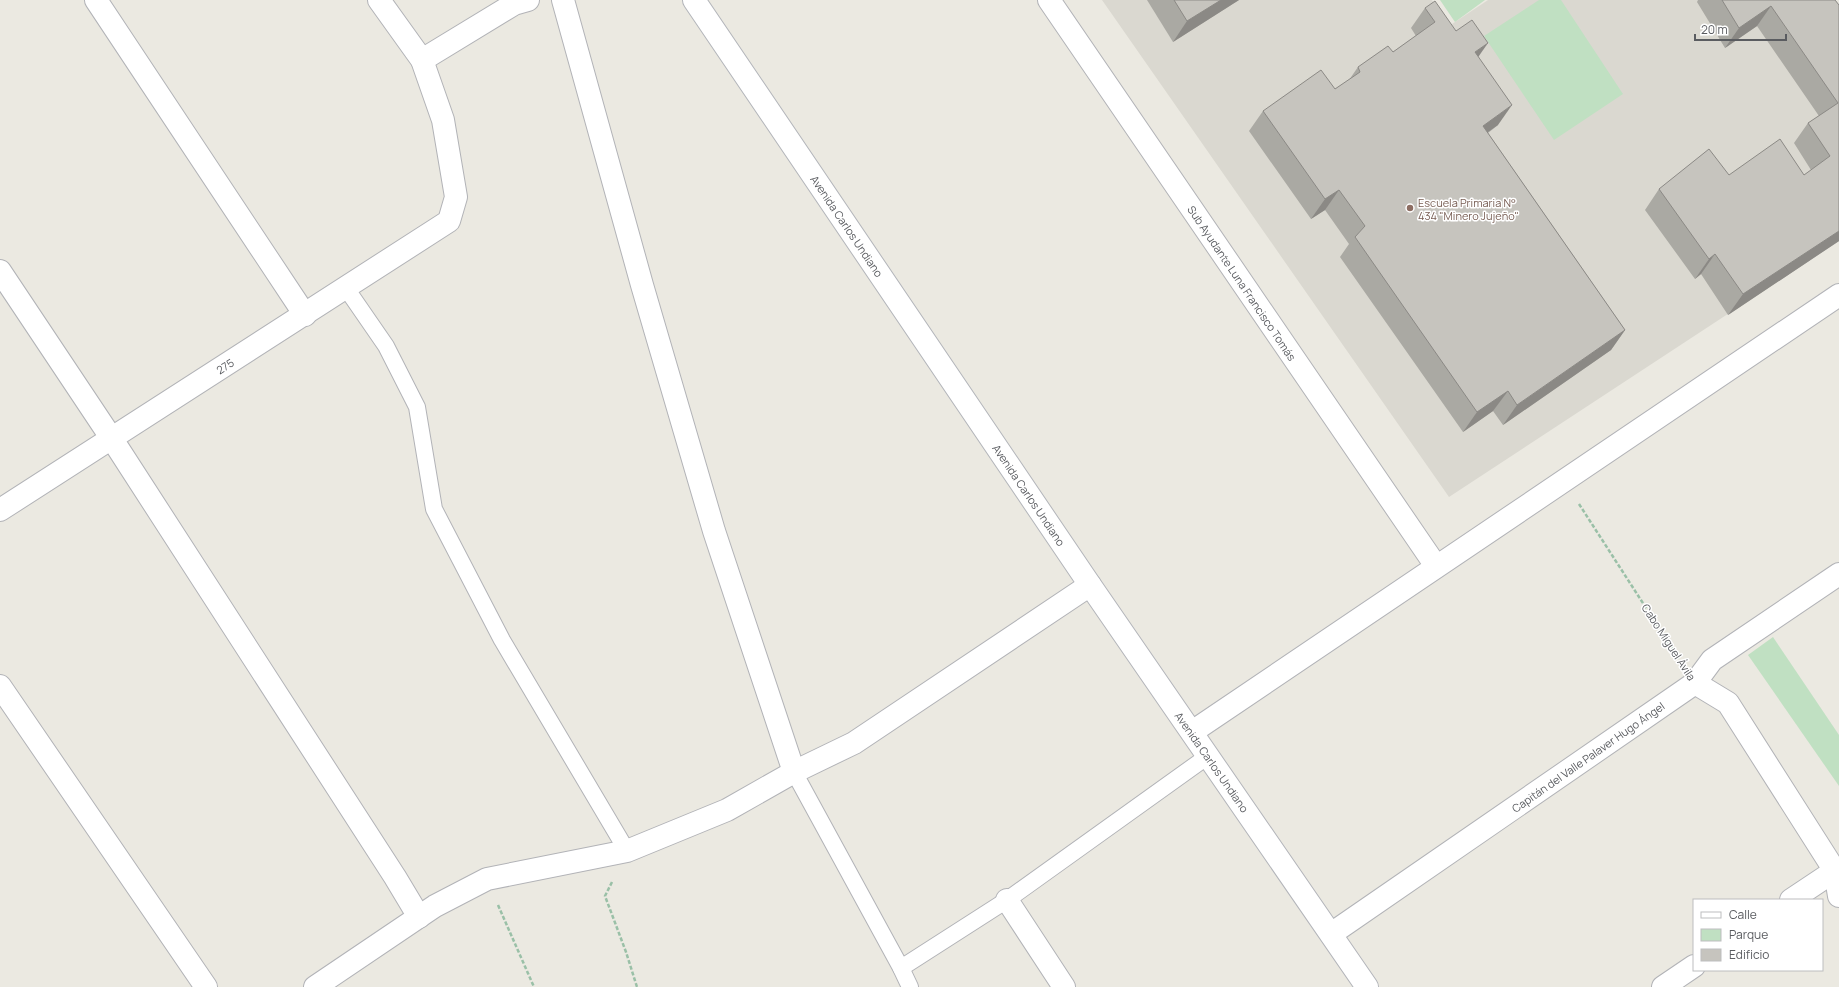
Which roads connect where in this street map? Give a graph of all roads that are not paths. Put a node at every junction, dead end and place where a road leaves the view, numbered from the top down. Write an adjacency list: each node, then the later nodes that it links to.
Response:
1 (96, 0): 11 (street)
2 (380, 0): 7 (street)
3 (528, 0): 7 (street)
4 (562, 0): 21 (street)
5 (694, 0): 16 (street, Avenida Carlos Undiano)
6 (1048, 0): 14 (street, Sub Ayudante Luna Francisco Tomás)
7 (422, 60): 9 (street, 275)
8 (0, 271): 12 (street)
9 (346, 288): 11 (street, 275); 22 (lane)
10 (1839, 295): 14 (street)
11 (305, 314): 12 (street, 275)
12 (112, 439): 13 (street, 275); 27 (street)
13 (0, 510)
14 (1436, 566): 19 (street)
15 (1839, 574): 17 (street, Capitán del Valle Palaver Hugo Ángel)
16 (1090, 585): 19 (street, Avenida Carlos Undiano); 21 (street)
17 (1695, 683): 23 (street, Cabo Miguel Ávila); 28 (street, Capitán del Valle Palaver Hugo Ángel)
18 (0, 686): 31 (street)
19 (1192, 732): 20 (street, Avenida Carlos Undiano)
20 (1208, 756): 26 (lane); 28 (street, Avenida Carlos Undiano)
21 (794, 772): 22 (street); 30 (lane)
22 (627, 852): 27 (street)
23 (1837, 869): 24 (street, Cabo Miguel Ávila); 25 (street)
24 (1839, 896)
25 (1792, 899)
26 (1007, 900): 30 (lane); 34 (street)
27 (419, 917): 32 (street)
28 (1331, 934): 35 (street, Avenida Carlos Undiano)
29 (1693, 967): 36 (street)
30 (901, 968): 33 (lane)
31 (206, 987)
32 (314, 987)
33 (910, 987)
34 (1064, 987)
35 (1367, 987)
36 (1663, 987)

